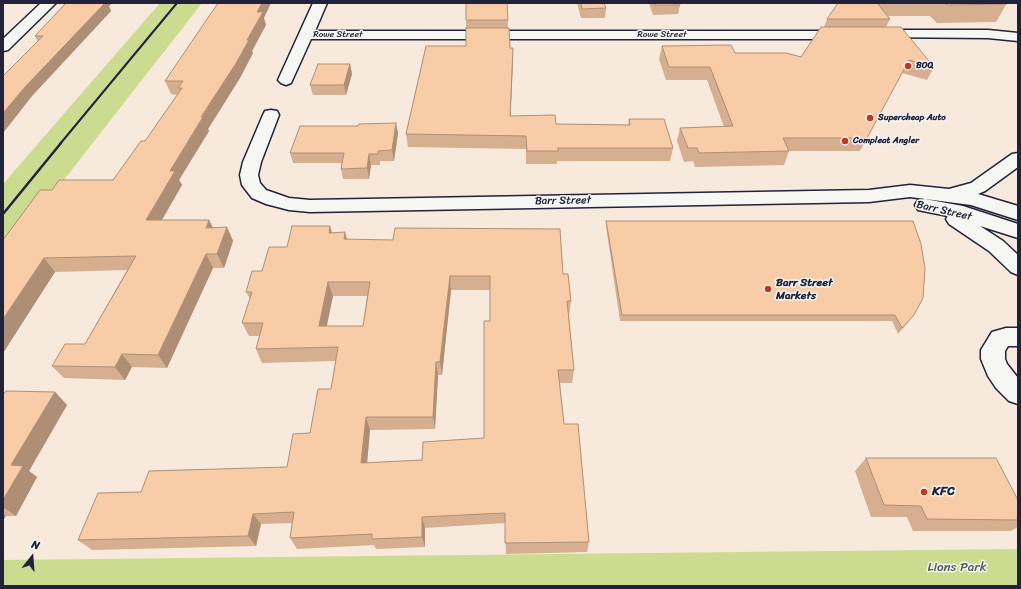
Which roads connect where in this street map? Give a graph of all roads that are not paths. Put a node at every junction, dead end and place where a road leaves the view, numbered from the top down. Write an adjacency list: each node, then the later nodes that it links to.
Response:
1 (49, 3): 5 (street)
2 (320, 3): 3 (street)
3 (307, 35): 4 (street, Rowe Street); 6 (street)
4 (1018, 37)
5 (3, 47)
6 (286, 80)
7 (271, 115): 9 (street, Barr Street)
8 (1018, 158): 9 (street)
9 (943, 201): 10 (street, Barr Street); 11 (street, Barr Street); 12 (street)
10 (1018, 213)
11 (1018, 231)
12 (1018, 267)
13 (1018, 337): 14 (street)
14 (1018, 393)

